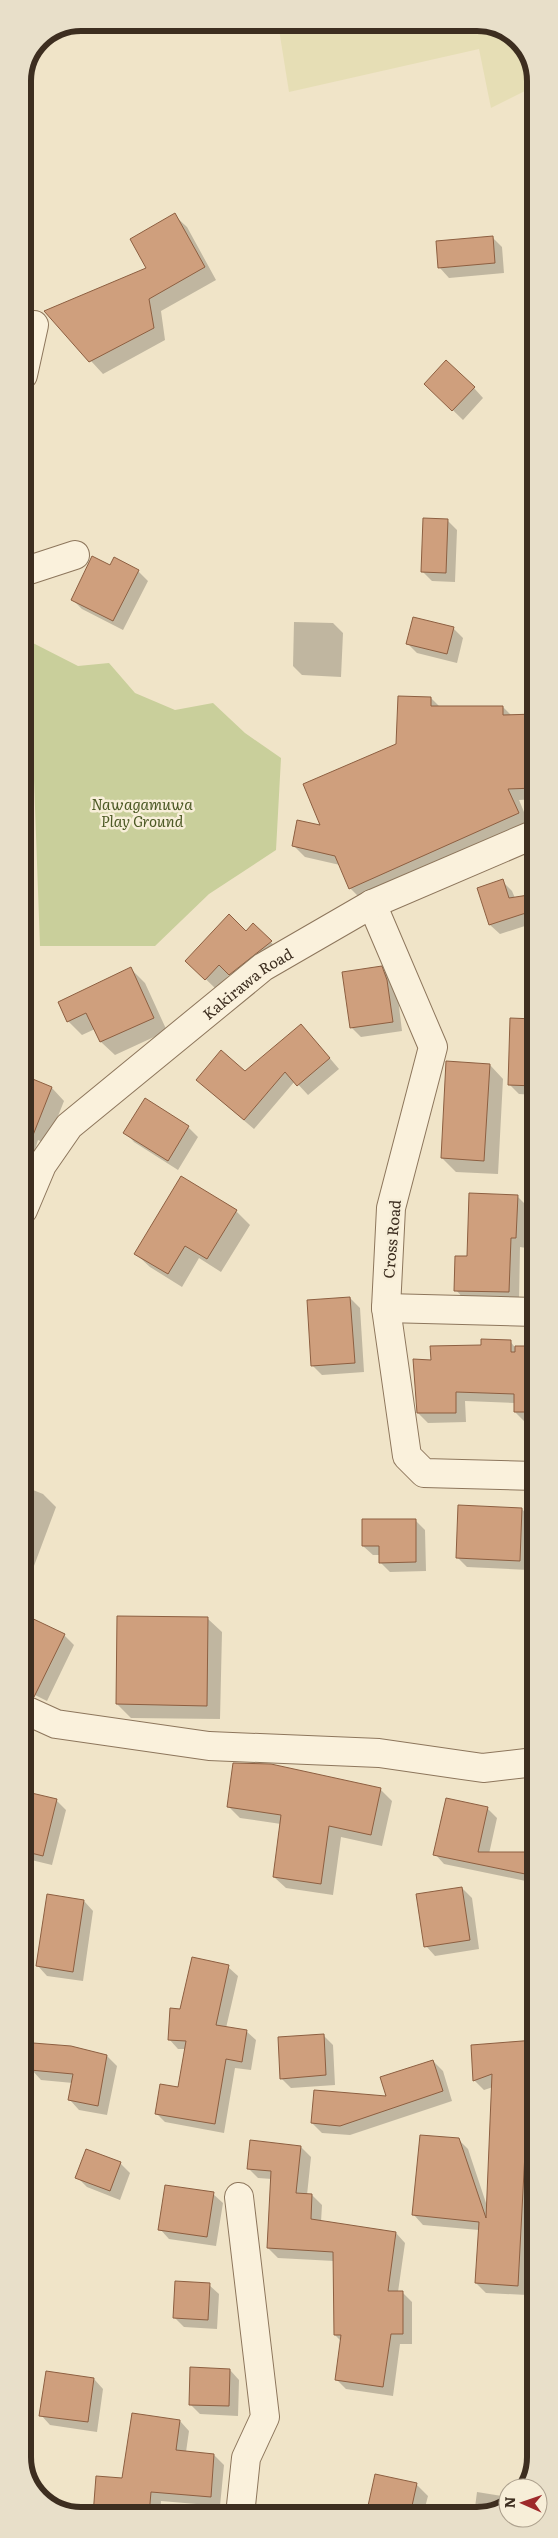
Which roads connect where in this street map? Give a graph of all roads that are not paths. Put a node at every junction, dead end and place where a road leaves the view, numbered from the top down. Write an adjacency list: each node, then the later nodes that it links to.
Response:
1 (34, 325): 2 (street)
2 (31, 339)
3 (75, 555): 4 (street)
4 (31, 569)
5 (527, 837): 6 (street, Kakirawa Road)
6 (372, 904): 7 (street, Kakirawa Road); 8 (street, Cross Road)
7 (31, 1191)
8 (386, 1308): 9 (street); 10 (street, Cross Road)
9 (527, 1312)
10 (527, 1476)
11 (31, 1713): 12 (street)
12 (527, 1763)
13 (239, 2198): 14 (street)
14 (241, 2507)

